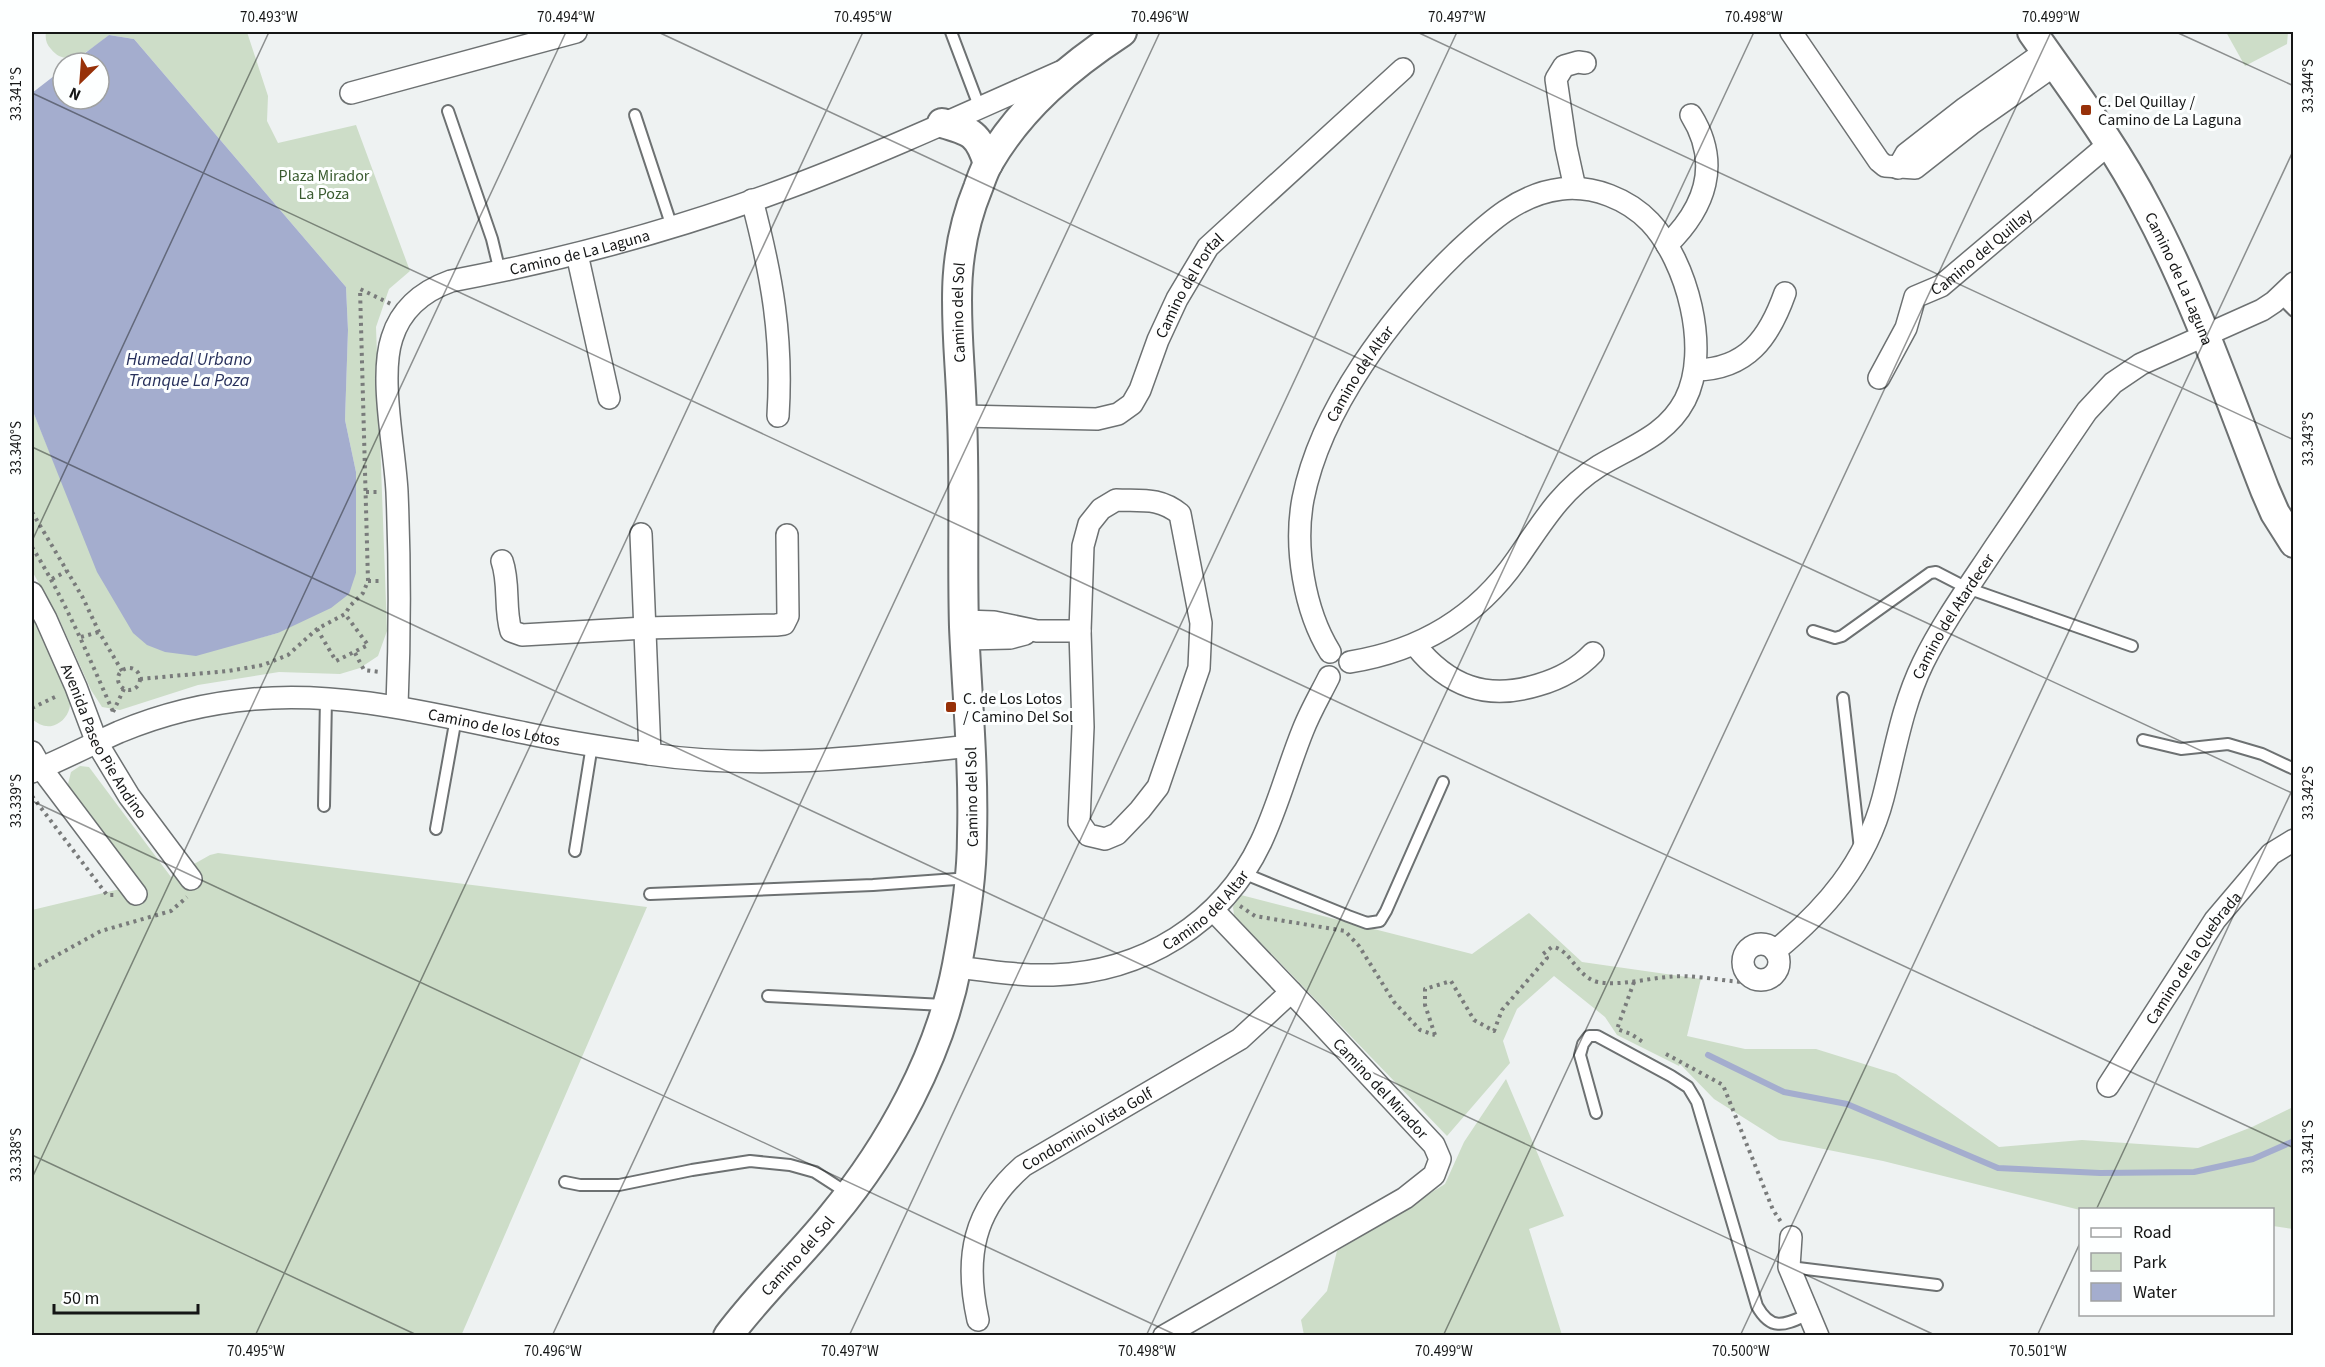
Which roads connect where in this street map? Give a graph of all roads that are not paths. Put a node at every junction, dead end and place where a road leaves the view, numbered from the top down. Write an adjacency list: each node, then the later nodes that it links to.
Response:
1 (576, 32): 9 (street)
2 (951, 32): 10 (lane)
3 (1122, 32): 7 (street, Camino de La Laguna)
4 (1791, 32): 5 (street)
5 (2044, 49): 15 (street, Camino de La Laguna)
6 (1585, 63): 17 (street)
7 (1071, 67): 10 (street, Camino de La Laguna); 16 (street, Camino del Sol)
8 (1403, 69): 30 (street, Camino del Portal)
9 (351, 93)
10 (979, 106): 14 (street, Camino de La Laguna)
11 (448, 111): 22 (lane)
12 (635, 115): 19 (lane)
13 (1691, 115): 20 (street)
14 (942, 123): 16 (street); 18 (street, Camino de La Laguna)
15 (2109, 144): 25 (street, Camino de La Laguna); 27 (street, Camino del Quillay)
16 (988, 164): 30 (street, Camino del Sol)
17 (1575, 188): 20 (street, Camino del Altar); 43 (street, Camino del Altar)
18 (752, 200): 19 (street, Camino de La Laguna); 29 (street)
19 (672, 227): 21 (street, Camino de La Laguna)
20 (1667, 245): 26 (street, Camino del Altar)
21 (578, 254): 22 (street, Camino de La Laguna); 28 (street)
22 (500, 272): 49 (street, Camino de La Laguna)
23 (1785, 292): 26 (street)
24 (2289, 297): 25 (street, Camino del Atardecer)
25 (2206, 336): 33 (street, Camino de La Laguna); 35 (street, Camino del Atardecer)
26 (1696, 370): 41 (street, Camino del Altar)
27 (1879, 378)
28 (609, 398)
29 (778, 416)
30 (962, 416): 38 (street, Camino del Sol)
31 (641, 534): 37 (street)
32 (787, 535): 37 (street)
33 (2294, 543)
34 (502, 561): 37 (street)
35 (1967, 588): 40 (lane); 42 (lane); 63 (street, Camino del Atardecer)
36 (32, 593): 52 (street, Avenida Paseo Pie Andino)
37 (645, 628): 55 (street)
38 (964, 630): 39 (street); 54 (street, Camino del Sol)
39 (1080, 631): 39 (street)
40 (1813, 631)
41 (1415, 645): 44 (street); 45 (street, Camino del Altar)
42 (2132, 646)
43 (1330, 651): 45 (street); 46 (street)
44 (1593, 653)
45 (1350, 662): 46 (street)
46 (1329, 677): 64 (street, Camino del Altar)
47 (326, 698): 49 (street, Camino de los Lotos); 52 (street, Camino de los Lotos); 59 (lane)
48 (1843, 698): 63 (lane)
49 (397, 706): 50 (street, Camino de los Lotos)
50 (456, 718): 53 (street, Camino de los Lotos); 60 (lane)
51 (2144, 740): 57 (lane)
52 (97, 743): 56 (street, Camino de los Lotos); 66 (street, Avenida Paseo Pie Andino)
53 (592, 745): 55 (street, Camino de los Lotos); 62 (lane)
54 (970, 746): 55 (street, Camino de los Lotos); 65 (street, Camino del Sol)
55 (650, 754)
56 (35, 764): 67 (street)
57 (2294, 769)
58 (1443, 782): 64 (lane)
59 (324, 806)
60 (436, 829)
61 (2294, 840): 75 (street, Camino de la Quebrada)
62 (575, 851)
63 (1860, 855): 71 (street, Camino del Atardecer)
64 (1244, 873): 69 (street, Camino del Altar)
65 (970, 878): 68 (lane); 70 (street, Camino del Sol)
66 (191, 879)
67 (136, 894)
68 (650, 894)
69 (1217, 906): 70 (street, Camino del Altar); 72 (street, Camino del Mirador)
70 (957, 967): 74 (street, Camino del Sol)
71 (1748, 974)
72 (1291, 992): 83 (street, Condominio Vista Golf); 86 (street, Camino del Mirador)
73 (768, 996): 74 (lane)
74 (947, 1005): 78 (street, Camino del Sol)
75 (2108, 1086)
76 (1596, 1113): 82 (lane)
77 (565, 1182): 78 (lane)
78 (850, 1194): 84 (street, Camino del Sol)
79 (1791, 1237): 80 (street)
80 (1789, 1267): 81 (lane); 82 (street)
81 (1937, 1285)
82 (1809, 1314): 87 (street)
83 (978, 1320)
84 (735, 1326): 85 (street, Camino del Sol)
85 (711, 1335)
86 (1164, 1335)
87 (1818, 1335)

